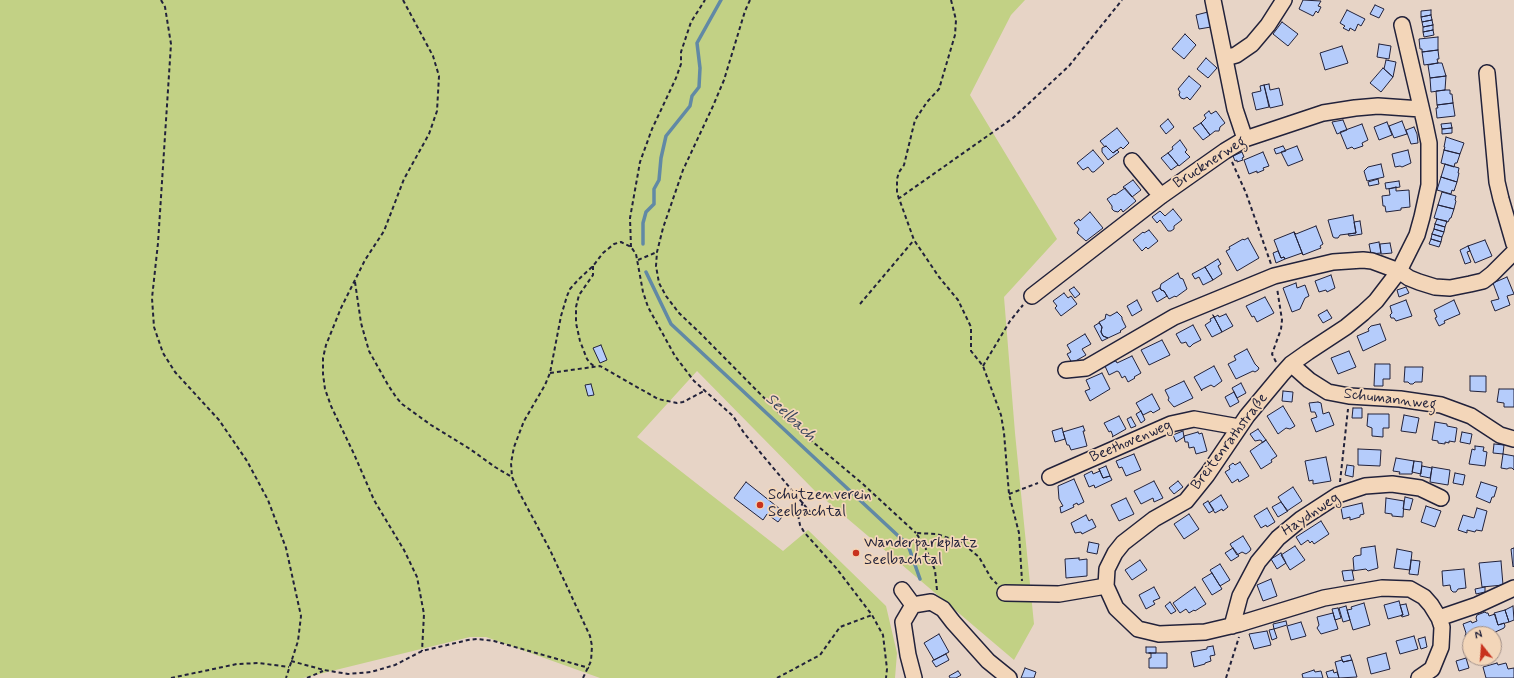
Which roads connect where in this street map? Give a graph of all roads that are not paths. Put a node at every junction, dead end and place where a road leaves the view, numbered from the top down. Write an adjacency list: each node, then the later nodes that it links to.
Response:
1 (1213, 0): 4 (street)
2 (1284, 0): 4 (street)
3 (1402, 25): 6 (street, Breitenrathstraße)
4 (1225, 58): 7 (street)
5 (1487, 73): 10 (street)
6 (1421, 108): 7 (street, Brucknerweg); 12 (street, Breitenrathstraße)
7 (1245, 138): 9 (street, Brucknerweg)
8 (1132, 161): 9 (street)
9 (1161, 196): 13 (street, Brucknerweg)
10 (1514, 244)
11 (1514, 252): 12 (street)
12 (1399, 271): 14 (street, Breitenrathstraße); 15 (street)
13 (1032, 296)
14 (1292, 364): 16 (street, Breitenrathstraße); 17 (street, Schumannweg)
15 (1066, 370)
16 (1239, 427): 18 (street, Beethovenweg); 20 (street, Breitenrathstraße)
17 (1514, 439)
18 (1050, 477)
19 (1441, 498): 26 (street, Haydnweg)
20 (1106, 586): 23 (street); 26 (street)
21 (1514, 588): 25 (street)
22 (902, 590): 24 (street)
23 (1005, 593)
24 (913, 604): 27 (street); 28 (street)
25 (1439, 618): 26 (street); 29 (street)
26 (1232, 626)
27 (914, 678)
28 (1008, 678)
29 (1419, 678)

